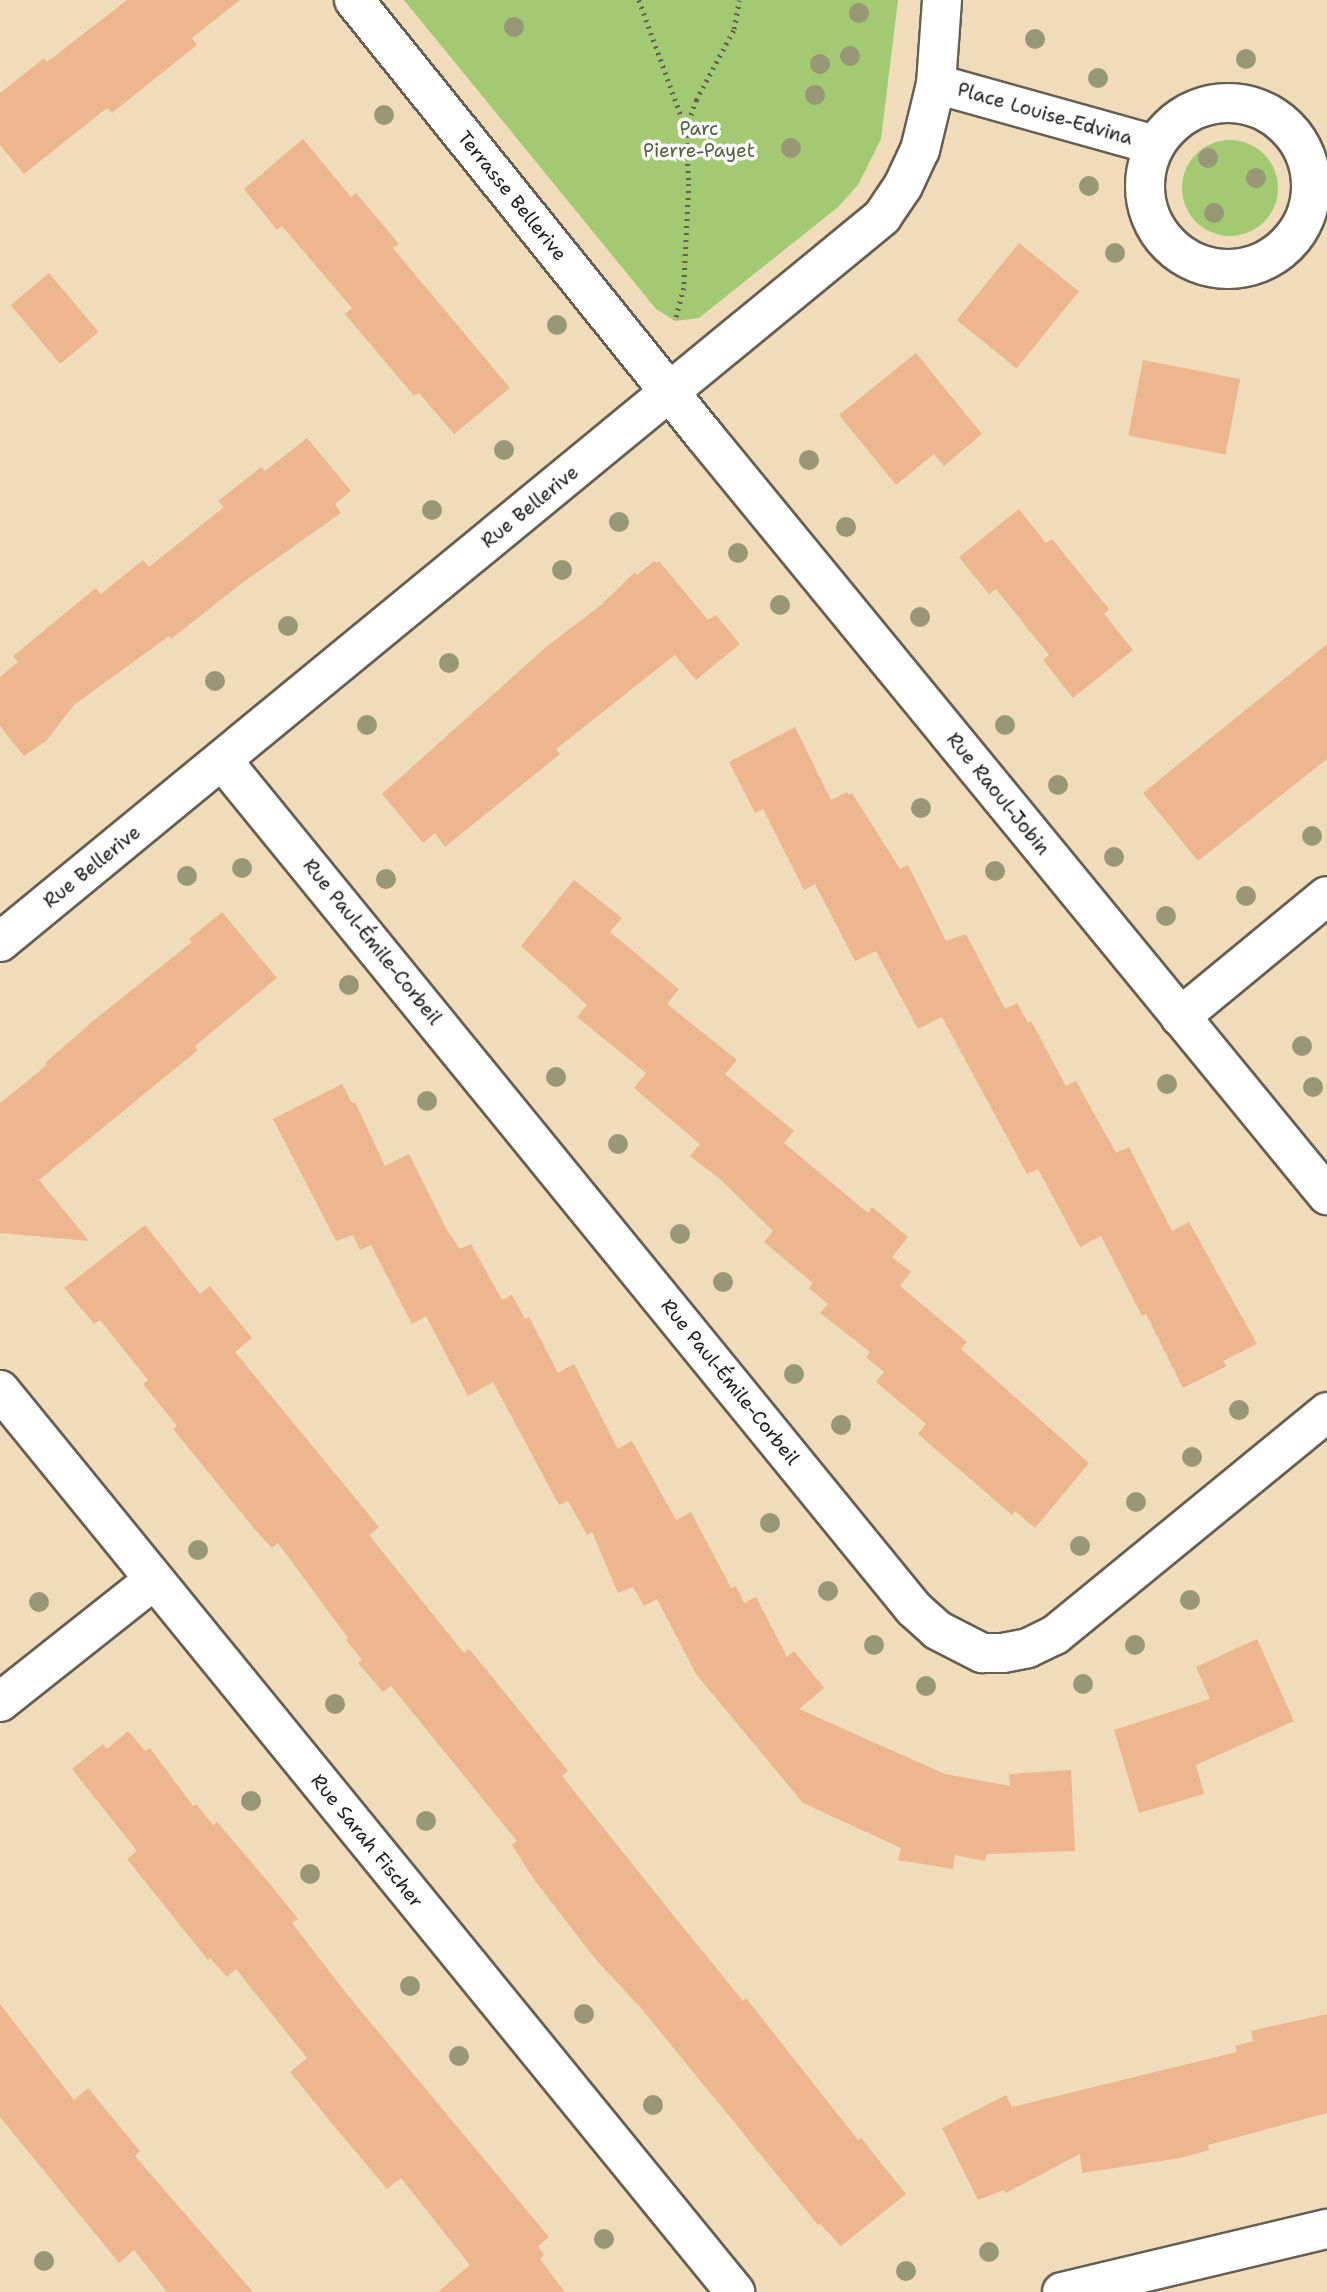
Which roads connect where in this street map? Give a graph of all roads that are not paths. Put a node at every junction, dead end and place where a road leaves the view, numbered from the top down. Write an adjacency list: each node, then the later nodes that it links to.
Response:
1 (354, 0): 5 (street, Terrasse Bellerive)
2 (942, 0): 3 (street, Rue Bellerive)
3 (936, 84): 4 (street, Place Louise-Edvina); 5 (street, Rue Bellerive)
4 (1155, 145): 4 (street, Place Louise-Edvina)
5 (670, 393): 6 (street, Rue Bellerive); 9 (street, Rue Raoul-Jobin)
6 (222, 760): 8 (street, Rue Bellerive); 12 (street, Rue Paul-Émile-Corbeil)
7 (1327, 896): 9 (street)
8 (0, 942)
9 (1180, 1017): 10 (street, Rue Raoul-Jobin)
10 (1327, 1195)
11 (0, 1390): 13 (street, Rue Sarah Fischer)
12 (1327, 1412)
13 (154, 1580): 14 (street); 17 (street, Rue Sarah Fischer)
14 (0, 1702)
15 (1327, 2229): 16 (street)
16 (1138, 2283): 18 (street)
17 (735, 2292)
18 (1062, 2292)

